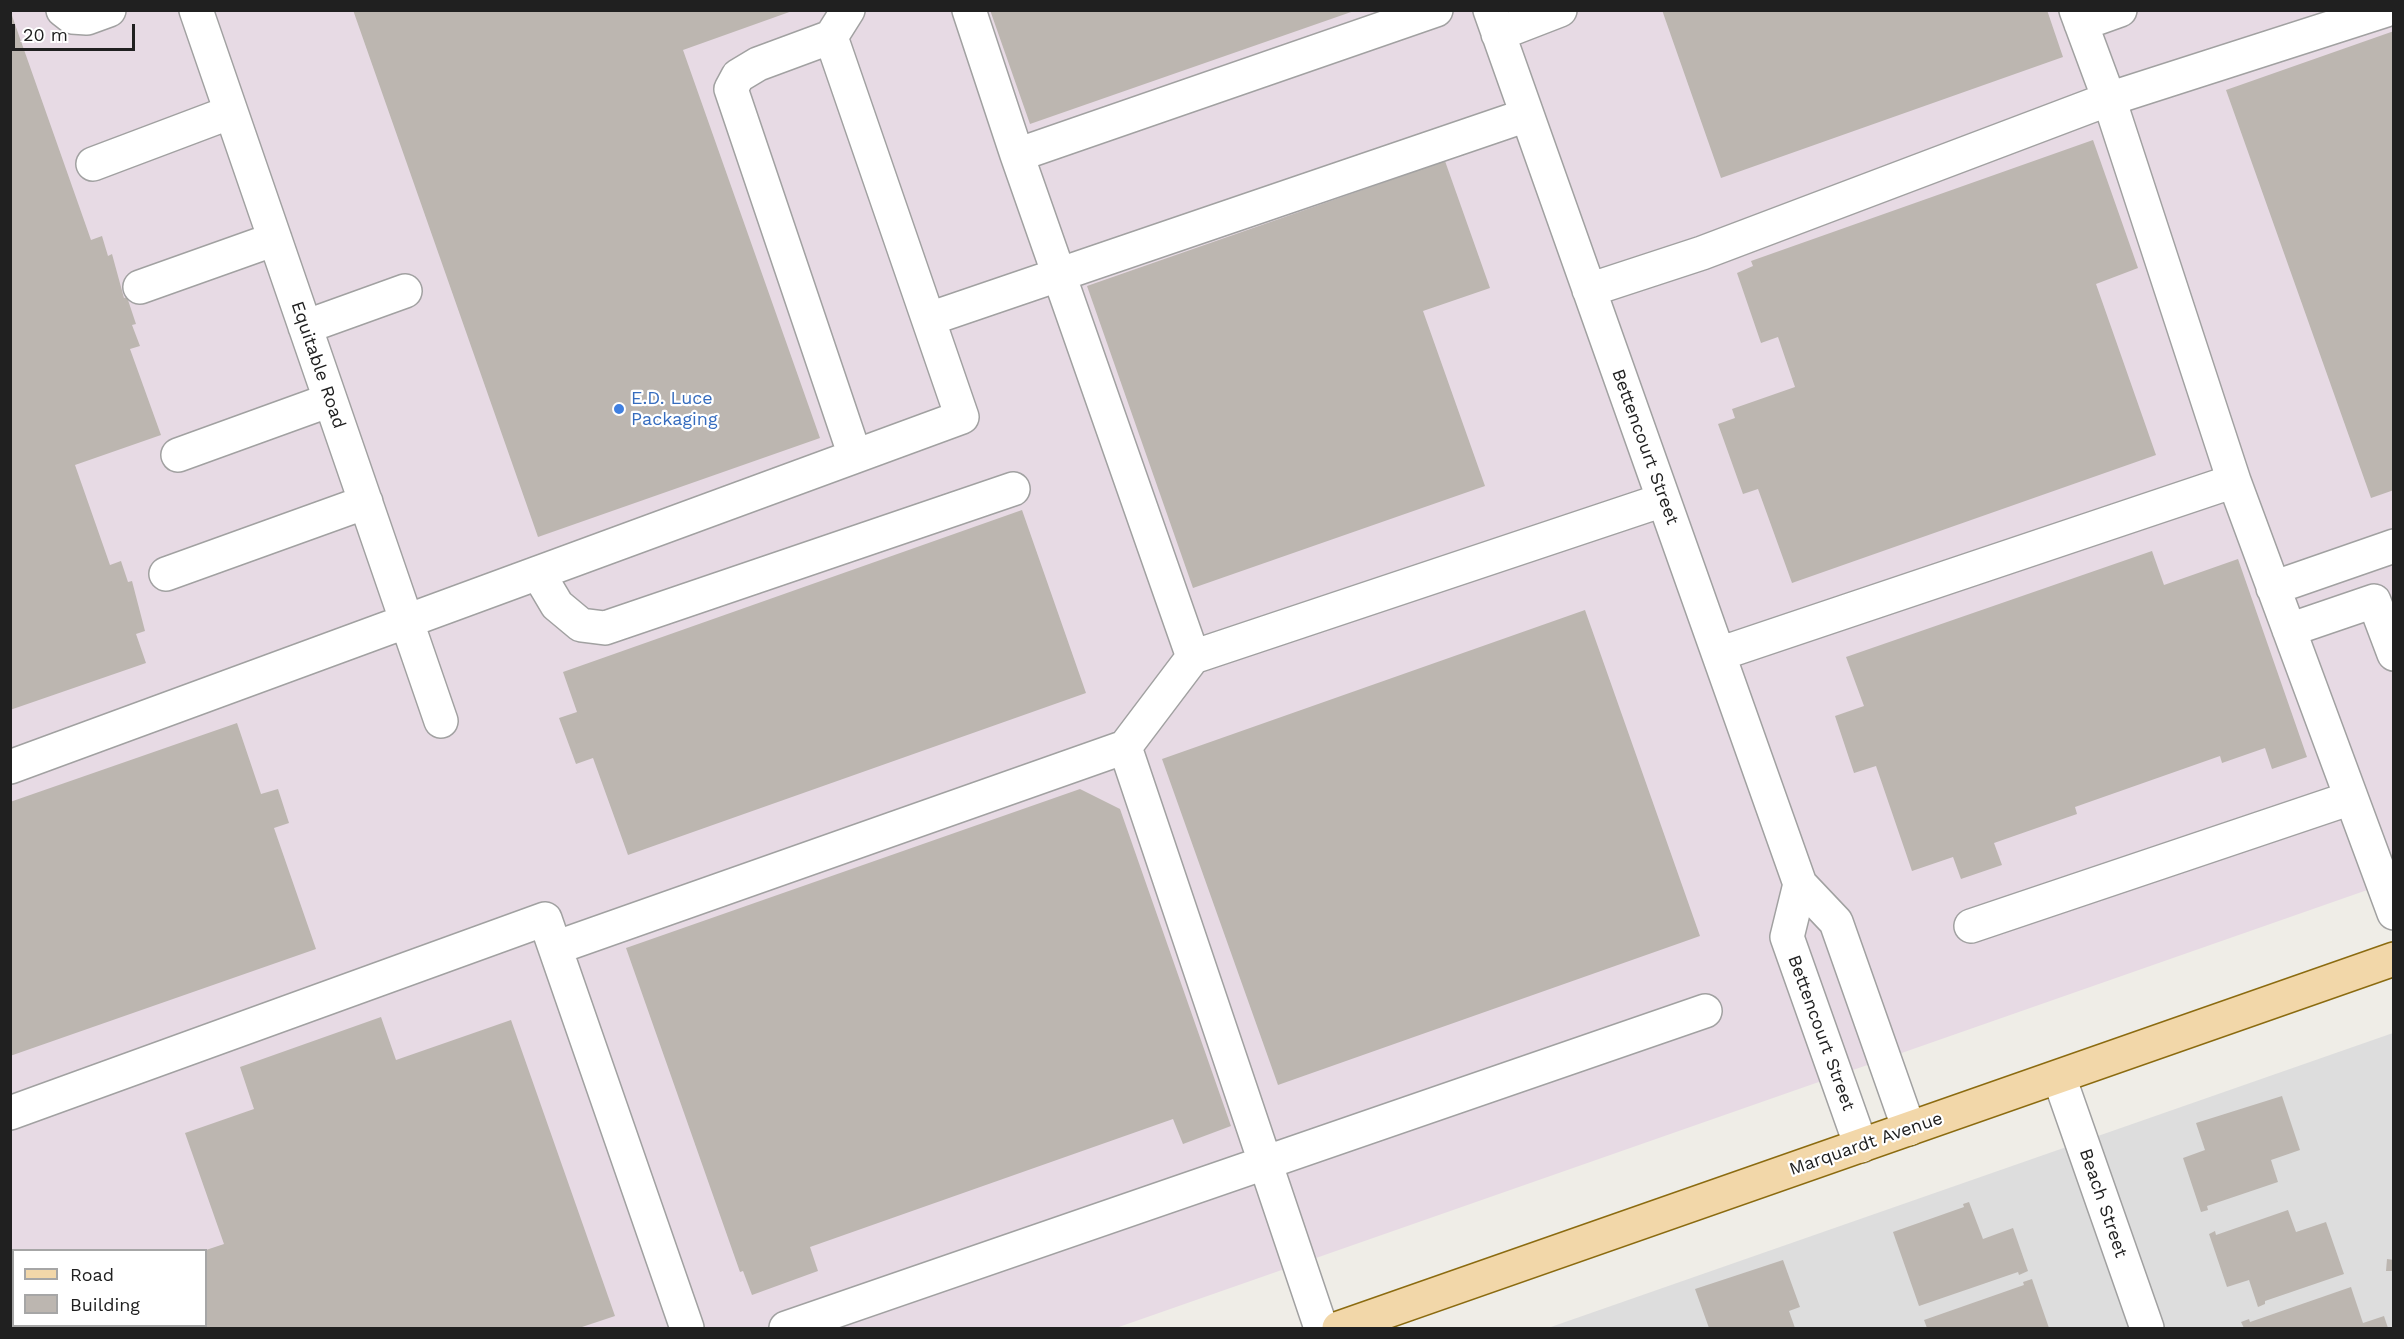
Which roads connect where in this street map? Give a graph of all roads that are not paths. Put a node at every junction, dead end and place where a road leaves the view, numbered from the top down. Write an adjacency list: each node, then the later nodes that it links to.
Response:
1 (63, 10): 2 (street)
2 (109, 10)
3 (195, 10): 13 (street, Equitable Road)
4 (969, 10): 15 (street)
5 (1436, 10): 15 (street)
6 (1560, 10): 10 (street)
7 (2120, 10): 9 (street)
8 (2385, 10): 12 (street)
9 (2079, 17): 12 (street)
10 (1494, 22): 14 (street, Bettencourt Street)
11 (840, 24): 22 (street); 26 (street)
12 (2109, 99): 20 (street); 27 (street)
13 (231, 112): 16 (street); 17 (street, Equitable Road)
14 (1527, 115): 18 (street); 20 (street, Bettencourt Street)
15 (1017, 155): 18 (street)
16 (93, 164)
17 (275, 239): 19 (street); 23 (street, Equitable Road)
18 (1059, 273): 22 (street); 39 (street)
19 (140, 287)
20 (1589, 290): 29 (street, Bettencourt Street)
21 (405, 291): 23 (street)
22 (929, 319): 26 (street)
23 (305, 327): 24 (street, Equitable Road)
24 (330, 400): 25 (street); 30 (street, Equitable Road)
25 (178, 455)
26 (855, 456): 32 (street)
27 (2234, 481): 34 (street); 37 (street)
28 (1013, 489): 32 (street)
29 (1663, 500): 37 (street, Bettencourt Street); 39 (street)
30 (366, 502): 33 (street); 35 (street, Equitable Road)
31 (2394, 546): 34 (street)
32 (538, 573): 35 (street)
33 (166, 574)
34 (2273, 588): 36 (street)
35 (406, 621): 40 (street, Equitable Road); 42 (street)
36 (2289, 630): 38 (street); 43 (street)
37 (1719, 654): 44 (street, Bettencourt Street)
38 (2394, 654)
39 (1193, 657): 41 (street)
40 (441, 721)
41 (1125, 747): 47 (street); 54 (street)
42 (10, 767)
43 (2352, 798): 45 (street); 46 (street)
44 (1800, 884): 52 (street, Bettencourt Street); 53 (street, Bettencourt Street)
45 (2394, 913)
46 (1971, 926)
47 (555, 948): 51 (street); 55 (street)
48 (2394, 959): 50 (main road, Marquardt Avenue)
49 (1705, 1011): 54 (street)
50 (2059, 1077): 52 (main road, Marquardt Avenue); 59 (street, Beach Street)
51 (10, 1113)
52 (1909, 1129): 53 (main road, Marquardt Avenue)
53 (1861, 1146): 58 (main road, Marquardt Avenue)
54 (1265, 1161): 56 (street); 57 (street)
55 (687, 1329)
56 (786, 1329)
57 (1321, 1329)
58 (1339, 1329)
59 (2147, 1329)

